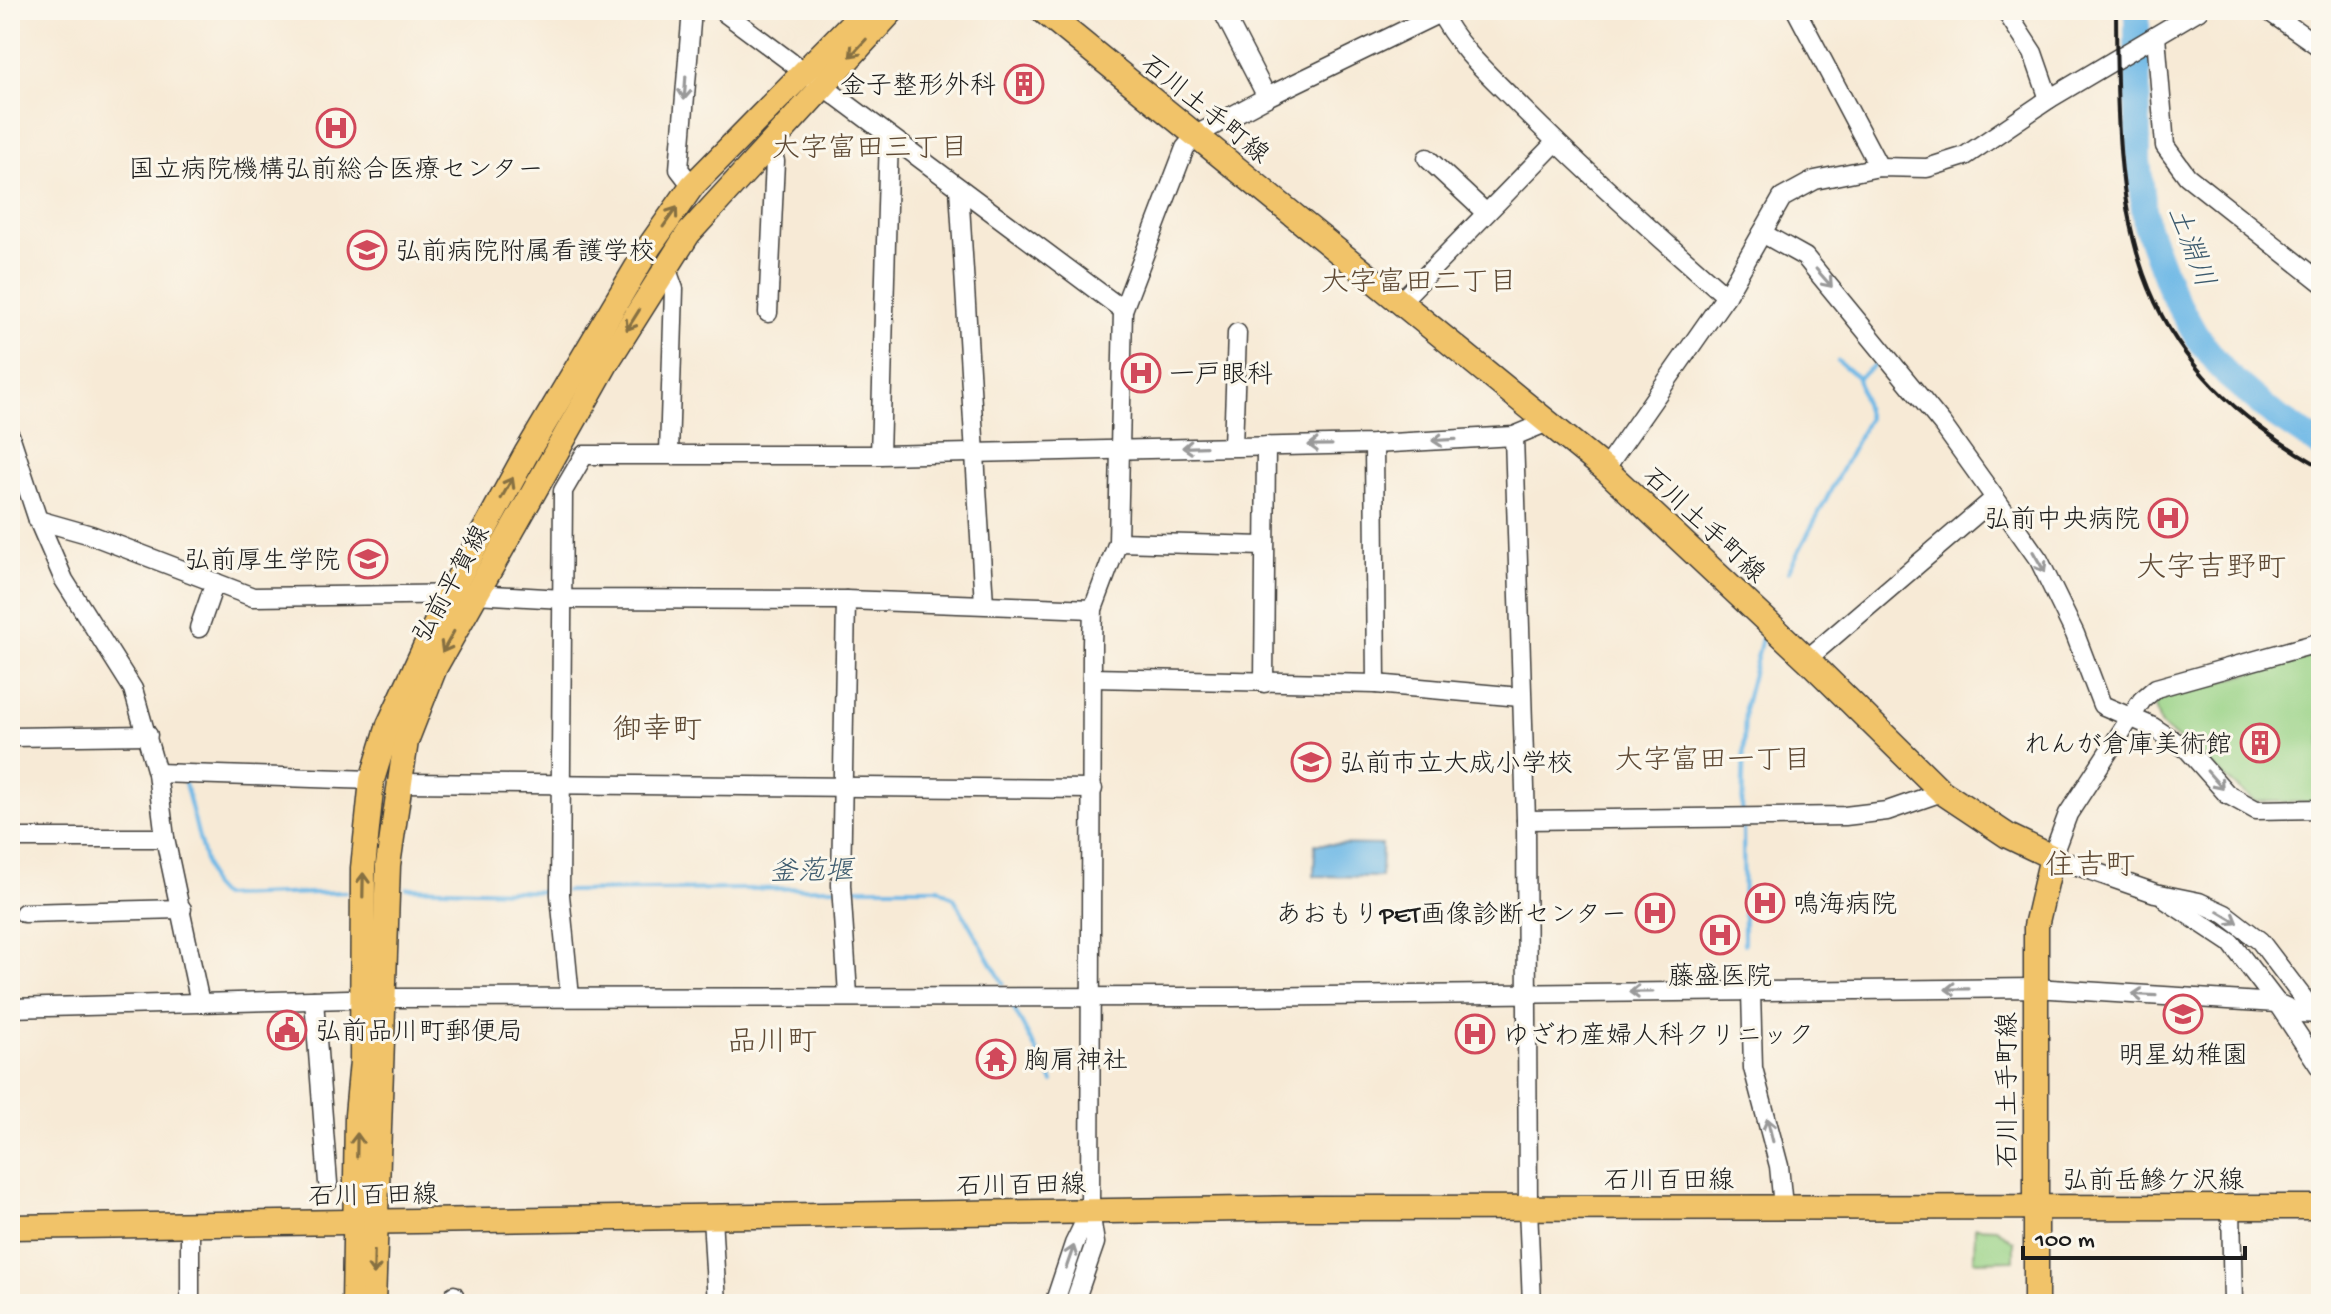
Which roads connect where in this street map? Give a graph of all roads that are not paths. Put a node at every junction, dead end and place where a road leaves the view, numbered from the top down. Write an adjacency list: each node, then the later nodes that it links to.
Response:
1 (692, 10): 23 (street, one-way to 23)
2 (721, 10): 14 (street)
3 (865, 10): 14 (main road, 弘前平賀線)
4 (893, 10): 14 (main road, 弘前平賀線, one-way to 14)
5 (1042, 10): 17 (main road, 石川土手町線)
6 (1222, 10): 15 (street)
7 (1796, 10): 22 (street)
8 (2005, 10): 16 (street)
9 (2199, 10): 12 (street)
10 (2267, 10): 13 (street)
11 (1442, 11): 15 (street); 19 (street)
12 (2156, 36): 16 (street); 28 (street)
13 (2321, 48)
14 (814, 79): 18 (street); 20 (main road, 弘前平賀線); 23 (main road, 弘前平賀線)
15 (1267, 97): 17 (street)
16 (2049, 99): 22 (street)
17 (1196, 135): 30 (main road, 石川土手町線); 31 (street)
18 (889, 136): 24 (street); 43 (street)
19 (1556, 142): 25 (street); 29 (street)
20 (767, 146): 27 (main road, 弘前平賀線); 32 (street)
21 (1427, 158): 25 (street)
22 (1879, 167): 26 (street)
23 (692, 186): 51 (main road, 弘前平賀線, one-way to 23)
24 (959, 188): 31 (street); 41 (street)
25 (1486, 213): 30 (street)
26 (1762, 233): 29 (street); 45 (street, one-way to 45)
27 (666, 267): 42 (street); 50 (main road, 弘前平賀線, one-way to 50)
28 (2321, 282)
29 (1726, 296): 44 (street)
30 (1400, 302): 34 (main road, 石川土手町線)
31 (1123, 310): 40 (street)
32 (768, 313)
33 (1237, 333): 38 (street)
34 (1548, 422): 36 (street); 44 (main road, 石川土手町線)
35 (10, 435): 46 (street)
36 (1514, 436): 37 (street, one-way to 37); 62 (street)
37 (1374, 444): 39 (street, one-way to 39); 61 (street)
38 (1233, 446): 39 (street); 40 (street, one-way to 40)
39 (1266, 446): 48 (street)
40 (1122, 449): 41 (street); 47 (street)
41 (976, 451): 43 (street); 54 (street)
42 (669, 453): 43 (street); 52 (street)
43 (880, 455)
44 (1605, 469): 58 (main road, 石川土手町線)
45 (1995, 498): 58 (street); 63 (street, one-way to 63)
46 (38, 520): 49 (street); 64 (street)
47 (1118, 542): 48 (street); 55 (street)
48 (1264, 546): 60 (street)
49 (215, 582): 51 (street); 56 (street)
50 (475, 594): 51 (street); 52 (street); 68 (main road, 弘前平賀線, one-way to 68)
51 (449, 595): 67 (main road, 弘前平賀線)
52 (563, 599): 53 (street); 69 (street)
53 (846, 600): 54 (street); 70 (street)
54 (984, 604): 55 (street)
55 (1093, 609): 59 (street)
56 (199, 628)
57 (2321, 642): 63 (street)
58 (1807, 659): 72 (main road, 石川土手町線)
59 (1092, 678): 60 (street); 71 (street)
60 (1264, 683): 61 (street)
61 (1376, 684): 62 (street)
62 (1520, 697): 74 (street)
63 (2131, 719): 73 (street, one-way to 73); 77 (street)
64 (148, 735): 65 (street); 66 (street)
65 (10, 737)
66 (157, 773): 67 (street); 76 (street)
67 (372, 780): 87 (main road, 弘前平賀線, one-way to 67)
68 (398, 783): 69 (street); 87 (main road, 弘前平賀線)
69 (558, 784): 70 (street); 86 (street)
70 (842, 785): 71 (street); 84 (street)
71 (1093, 789): 85 (street)
72 (1942, 792): 74 (street); 77 (main road, 石川土手町線)
73 (2321, 809)
74 (1526, 820): 83 (street)
75 (10, 838): 76 (street)
76 (165, 838): 79 (street)
77 (2052, 857): 78 (street); 81 (main road, 石川土手町線)
78 (2155, 893): 90 (street); 92 (street, one-way to 92)
79 (182, 909): 80 (street); 89 (street)
80 (24, 913)
81 (2035, 988): 82 (street, one-way to 82); 90 (street, one-way to 81); 97 (main road, 石川土手町線)
82 (1751, 991): 83 (street, one-way to 83); 95 (street, one-way to 82)
83 (1525, 993): 85 (street); 96 (street)
84 (848, 995): 85 (street); 86 (street)
85 (1089, 996): 100 (street)
86 (570, 997): 87 (street)
87 (373, 998): 88 (street); 102 (main road, 弘前平賀線)
88 (314, 1000): 89 (street); 94 (street)
89 (200, 1003): 91 (street)
90 (2277, 1003): 92 (street); 93 (street)
91 (10, 1008)
92 (2319, 1016)
93 (2321, 1069)
94 (328, 1183)
95 (1783, 1206): 96 (main road, 石川百田線); 97 (main road, 石川百田線)
96 (1528, 1207): 100 (main road, 石川百田線); 111 (street)
97 (2033, 1207): 98 (main road, 弘前岳鰺ケ沢線); 112 (main road, 弘前岳鰺ケ沢線)
98 (2231, 1207): 99 (main road, 弘前岳鰺ケ沢線); 113 (street)
99 (2321, 1207)
100 (1090, 1211): 101 (main road, 石川百田線); 109 (street, one-way to 100); 110 (street)
101 (712, 1217): 102 (main road, 石川百田線); 108 (street)
102 (365, 1222): 103 (main road, 石川百田線); 106 (main road, 弘前平賀線); 107 (main road, 弘前平賀線, one-way to 107)
103 (190, 1225): 104 (main road, 石川百田線); 105 (street)
104 (10, 1227)
105 (190, 1304)
106 (354, 1304)
107 (373, 1304)
108 (717, 1304)
109 (1054, 1304)
110 (1074, 1304)
111 (1532, 1304)
112 (2036, 1304)
113 (2233, 1304)

